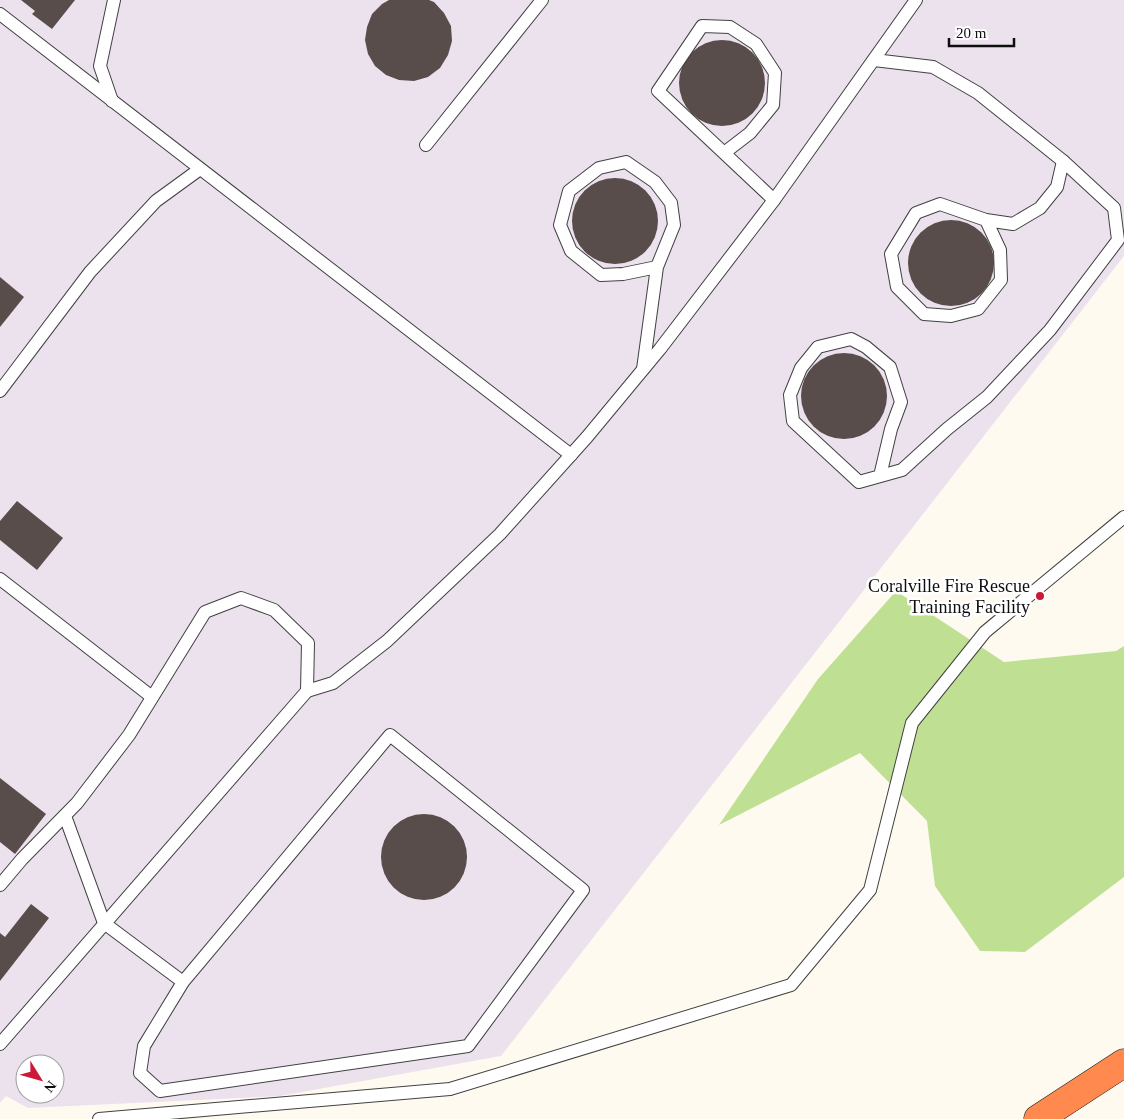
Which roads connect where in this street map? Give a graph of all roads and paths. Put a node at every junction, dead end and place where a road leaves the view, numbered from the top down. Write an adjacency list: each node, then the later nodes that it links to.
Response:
1 (114, 0): 6 (lane)
2 (542, 0): 7 (lane)
3 (916, 0): 5 (lane)
4 (0, 14): 6 (lane)
5 (874, 60): 9 (lane); 11 (lane)
6 (112, 101): 10 (lane)
7 (426, 145)
8 (724, 153): 8 (lane); 11 (lane)
9 (1063, 161): 12 (lane); 17 (lane)
10 (200, 169): 15 (lane); 16 (lane)
11 (774, 200): 14 (lane)
12 (986, 220): 12 (lane)
13 (657, 267): 13 (lane); 14 (lane)
14 (643, 369): 16 (lane)
15 (0, 391)
16 (570, 455): 20 (lane)
17 (880, 476): 17 (lane)
18 (1124, 517): 29 (lane)
19 (0, 578): 21 (lane)
20 (307, 690): 21 (lane); 24 (lane)
21 (152, 698): 22 (lane)
22 (64, 816): 23 (lane); 24 (lane)
23 (0, 885)
24 (104, 923): 25 (lane); 26 (lane)
25 (183, 982): 25 (lane)
26 (0, 1044)
27 (1124, 1063): 30 (highway)
28 (1124, 1069): 31 (highway)
29 (99, 1119)
30 (1038, 1119)
31 (1073, 1119)

